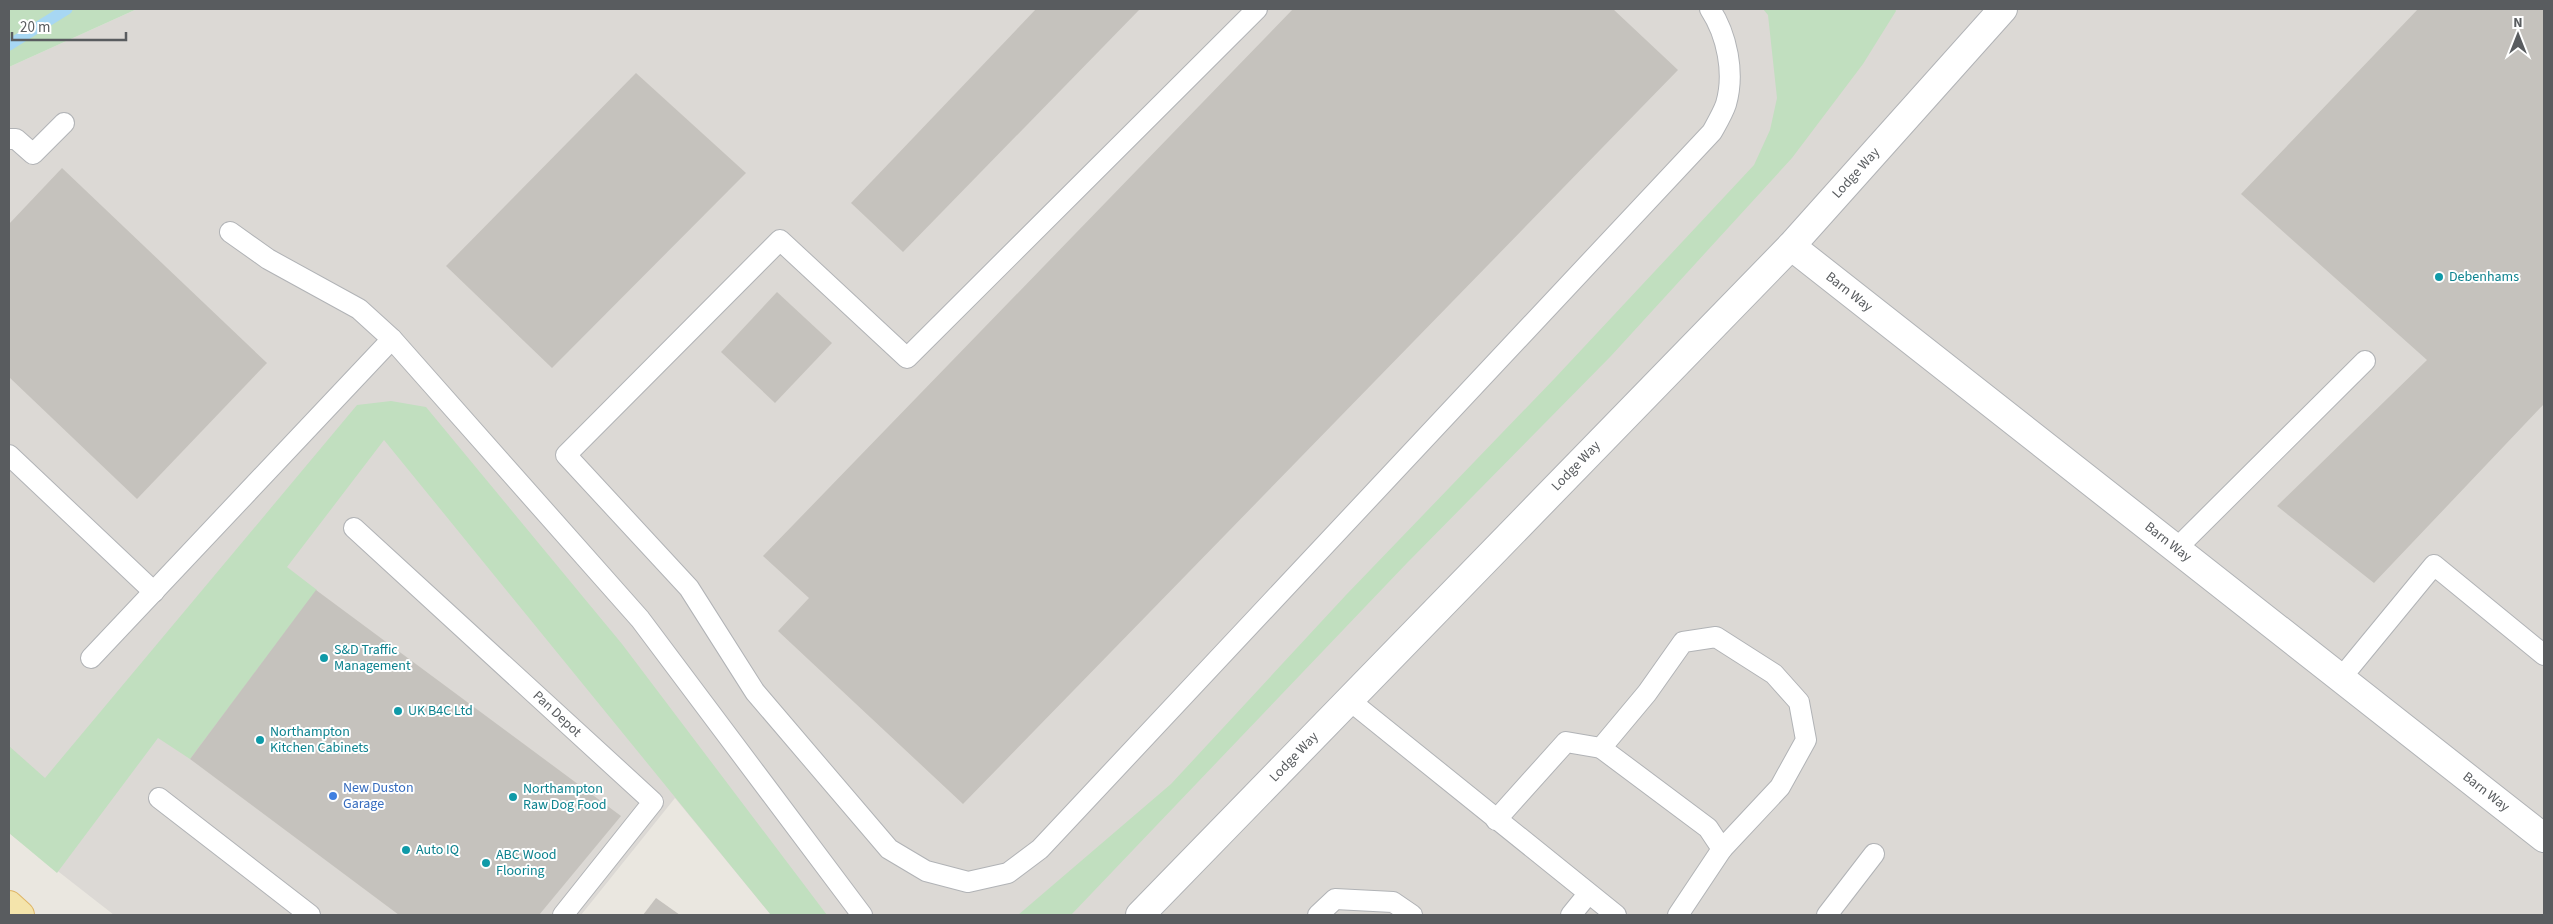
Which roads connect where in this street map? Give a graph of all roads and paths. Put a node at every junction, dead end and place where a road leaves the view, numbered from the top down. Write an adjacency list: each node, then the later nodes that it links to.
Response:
1 (1257, 9): 2 (lane)
2 (1710, 9)
3 (1993, 12): 7 (street, Lodge Way)
4 (64, 123): 5 (lane)
5 (9, 139)
6 (230, 232): 8 (lane)
7 (1791, 246): 12 (street, Barn Way); 17 (street, Lodge Way)
8 (392, 338): 13 (lane); 29 (lane)
9 (2365, 361): 12 (lane)
10 (9, 455): 13 (lane)
11 (354, 528): 28 (lane, Pan Depot)
12 (2176, 549): 16 (street, Barn Way)
13 (154, 592): 15 (lane)
14 (2544, 655): 16 (lane)
15 (91, 658)
16 (2341, 678): 21 (street, Barn Way)
17 (1349, 700): 20 (lane); 30 (street, Lodge Way)
18 (1601, 748): 20 (lane); 22 (lane); 22 (lane)
19 (159, 798): 27 (lane)
20 (1496, 820): 24 (lane)
21 (2544, 838)
22 (1722, 849): 35 (lane)
23 (1874, 854): 36 (lane)
24 (1588, 894): 33 (lane); 34 (lane)
25 (9, 905): 26 (main road)
26 (20, 915)
27 (310, 915)
28 (563, 915)
29 (862, 915)
30 (1140, 915)
31 (1318, 915): 32 (lane)
32 (1412, 915)
33 (1571, 915)
34 (1616, 915)
35 (1678, 915)
36 (1827, 915)

